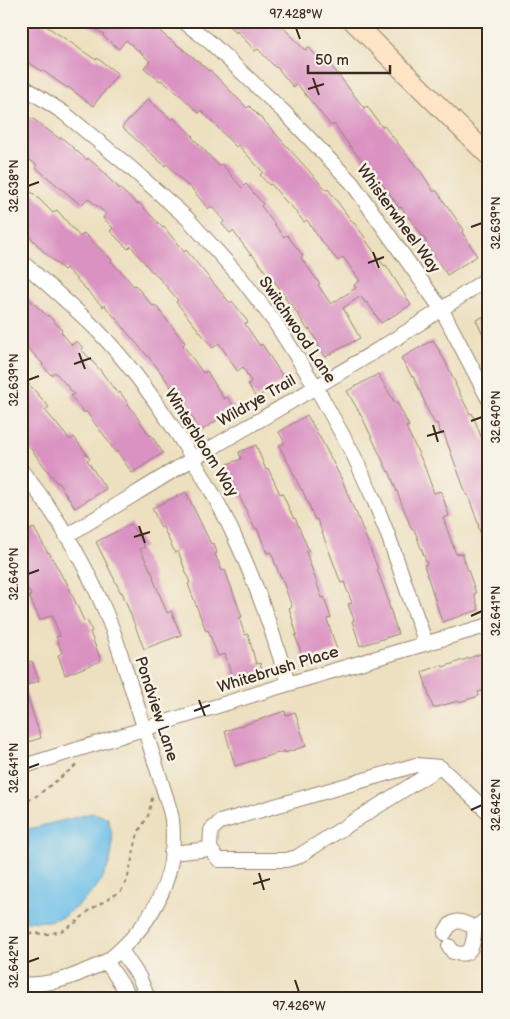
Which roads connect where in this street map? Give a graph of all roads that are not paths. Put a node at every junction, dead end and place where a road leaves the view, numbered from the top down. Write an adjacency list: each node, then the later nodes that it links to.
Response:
1 (183, 21): 7 (street, Whisterwheel Way)
2 (353, 21): 4 (street)
3 (21, 85): 8 (street, Switchwood Lane)
4 (489, 156)
5 (21, 261): 10 (street, Winterbloom Way)
6 (489, 277): 7 (street, Wildrye Trail)
7 (442, 310): 8 (street, Wildrye Trail); 9 (street, Whisterwheel Way)
8 (316, 387): 10 (street, Wildrye Trail); 14 (street, Switchwood Lane)
9 (489, 400)
10 (193, 459): 12 (street, Wildrye Trail); 15 (street, Winterbloom Way)
11 (21, 470): 12 (street, Pondview Lane)
12 (66, 536): 16 (street, Pondview Lane)
13 (489, 625): 14 (street, Whitebrush Place)
14 (426, 644): 15 (street, Whitebrush Place)
15 (288, 684): 16 (street, Whitebrush Place)
16 (144, 729): 17 (street, Whitebrush Place); 21 (street, Pondview Lane)
17 (21, 767)
18 (440, 767): 19 (street); 20 (street); 20 (street)
19 (489, 813)
20 (210, 849): 21 (street)
21 (171, 853): 24 (street, Pondview Lane)
22 (489, 917): 23 (street)
23 (475, 928): 23 (street)
24 (121, 950): 25 (street, Pondview Lane); 28 (street)
25 (106, 961): 26 (street, Pondview Lane); 27 (street)
26 (21, 984)
27 (129, 998)
28 (148, 998)

